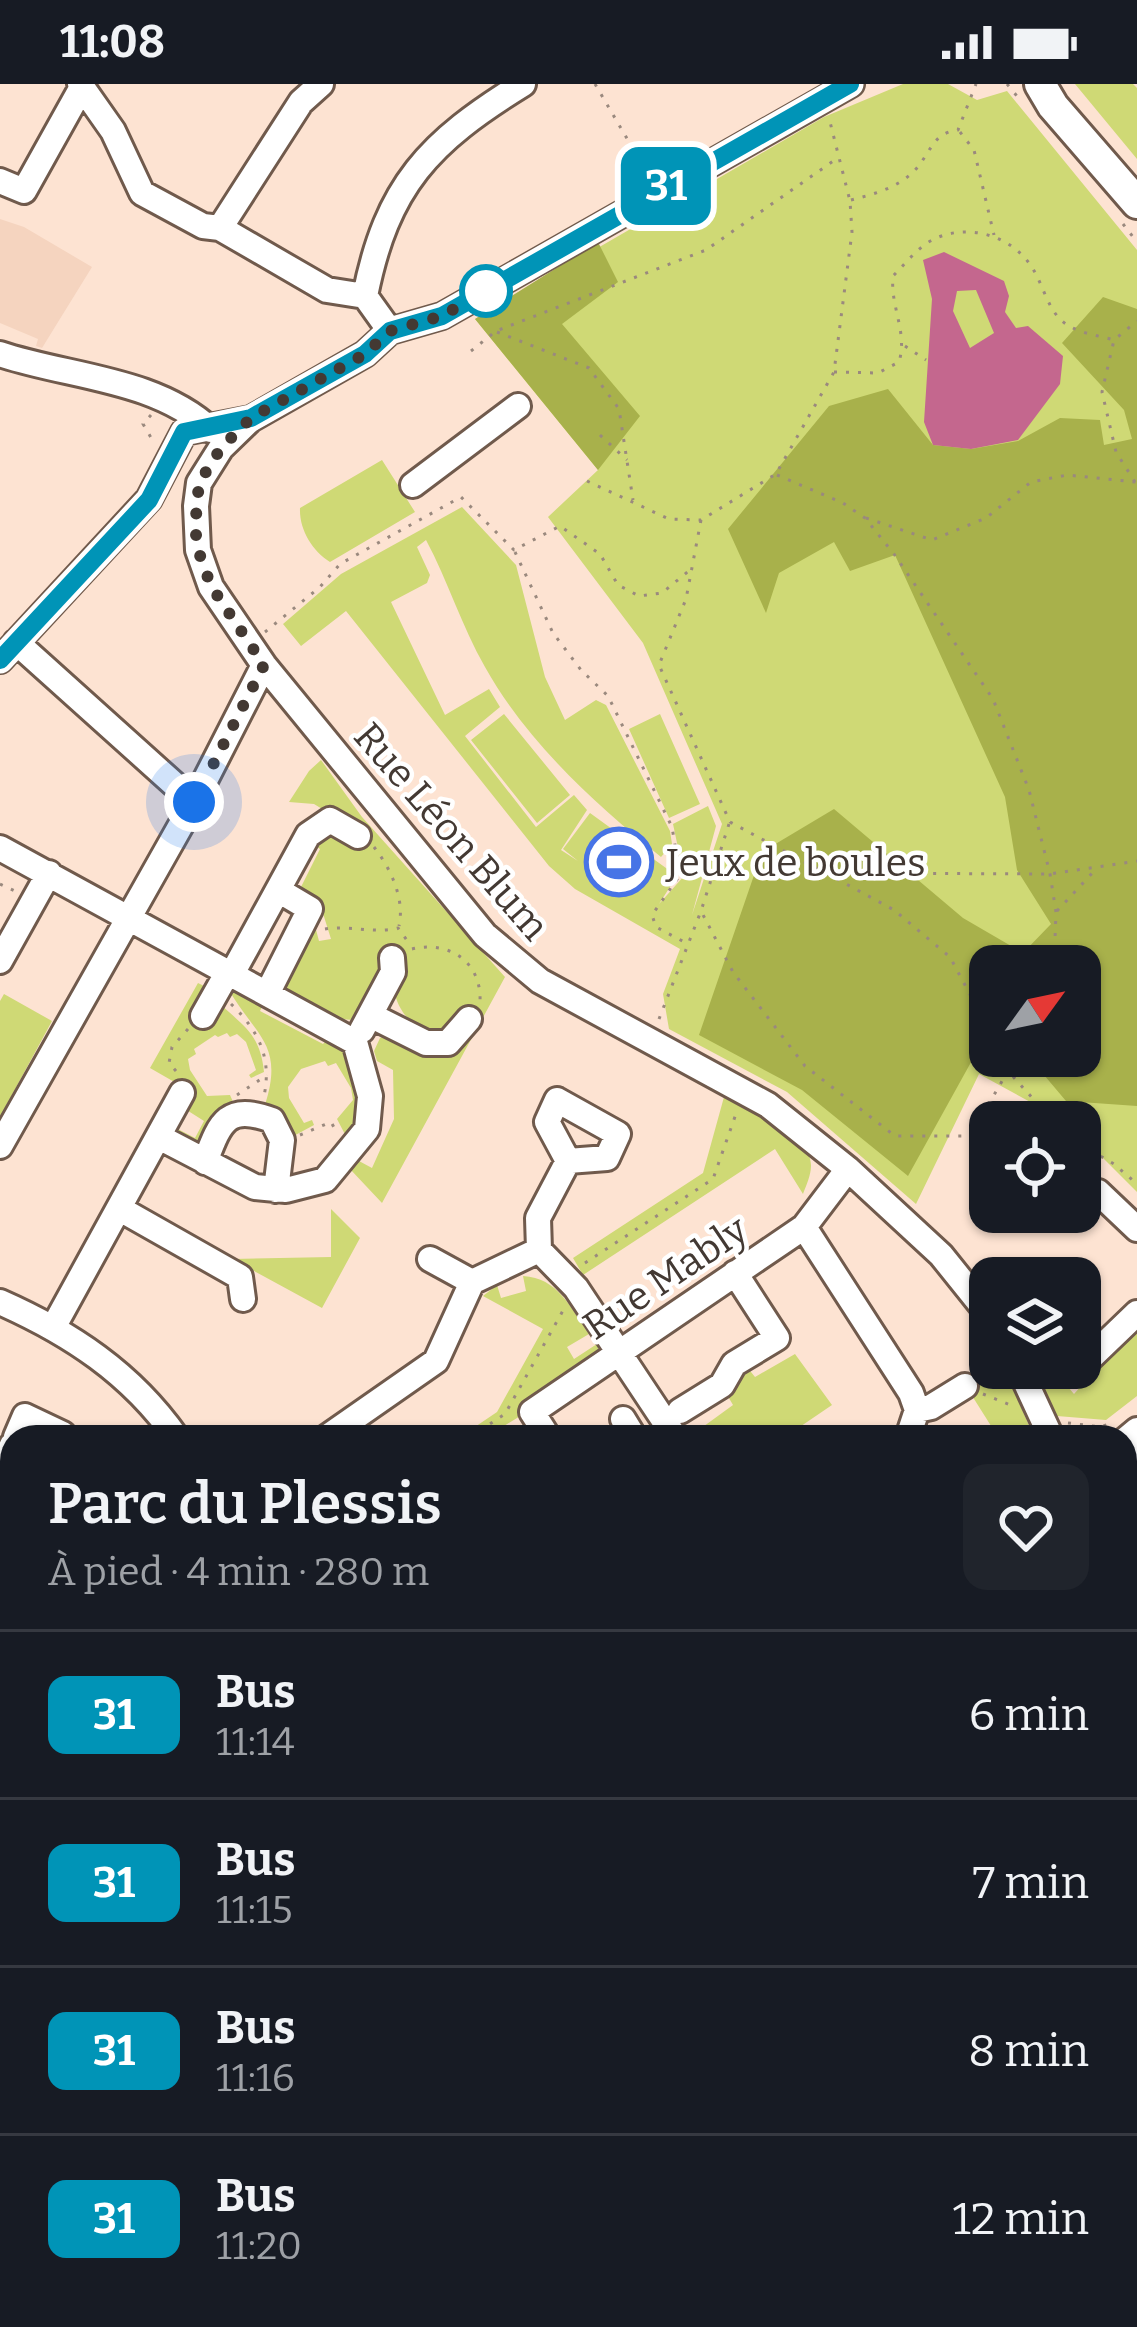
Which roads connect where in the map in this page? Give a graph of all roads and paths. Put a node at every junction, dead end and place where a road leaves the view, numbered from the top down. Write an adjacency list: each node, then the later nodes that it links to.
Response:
1 (321, 84): 16 (street)
2 (524, 84): 18 (street)
3 (595, 84): 12 (path)
4 (851, 84): 9 (street)
5 (976, 84): 10 (path)
6 (1027, 84): 8 (main road)
7 (81, 85): 13 (street); 16 (street)
8 (1047, 95): 15 (main road)
9 (824, 99): 11 (path); 20 (street)
10 (958, 130): 14 (path); 17 (path)
11 (840, 156): 14 (path); 21 (path)
12 (647, 173)
13 (0, 181)
14 (850, 201): 27 (path)
15 (1137, 203)
16 (220, 228): 18 (street)
17 (994, 236): 22 (path); 23 (path)
18 (365, 296): 20 (street)
19 (1137, 321): 22 (path)
20 (390, 331): 30 (street)
21 (496, 331): 24 (path); 31 (path)
22 (1114, 340): 34 (path)
23 (904, 345): 26 (path); 27 (path)
24 (471, 352)
25 (0, 354): 30 (street)
26 (926, 360)
27 (834, 372): 32 (path)
28 (518, 406): 35 (street)
29 (600, 435): 31 (path)
30 (215, 437): 36 (street); 37 (street)
31 (628, 462): 38 (path)
32 (776, 475): 39 (path); 40 (path)
33 (587, 481): 38 (path)
34 (1136, 482): 39 (path)
35 (413, 484)
36 (156, 488): 37 (street); 43 (street)
37 (198, 494): 44 (street, Rue Léon Blum)
38 (633, 500): 40 (path)
39 (865, 518): 53 (path)
40 (701, 520): 42 (path)
41 (514, 550): 42 (path); 44 (path); 60 (path)
42 (692, 568): 46 (path)
43 (8, 651): 45 (street)
44 (257, 655): 45 (street); 71 (street, Rue Léon Blum)
45 (194, 802): 58 (street)
46 (730, 822): 51 (path); 56 (path)
47 (358, 836): 54 (street); 59 (path)
48 (0, 848): 52 (street)
49 (1137, 861): 50 (path)
50 (1096, 868): 53 (path); 57 (path)
51 (825, 872): 53 (path); 66 (path)
52 (49, 873): 58 (street); 63 (street)
53 (1050, 874): 57 (path)
54 (278, 890): 55 (street); 64 (street)
55 (310, 909): 59 (path); 65 (street)
56 (700, 911): 60 (path); 73 (path)
57 (1056, 912): 61 (path)
58 (127, 915): 64 (street); 81 (street)
59 (398, 928): 69 (path)
60 (688, 944): 71 (path)
61 (1055, 945)
62 (392, 958): 67 (street)
63 (0, 961)
64 (226, 977): 65 (street); 68 (street); 72 (path)
65 (268, 992): 70 (street)
66 (969, 993)
67 (370, 1015): 69 (street); 70 (street)
68 (202, 1016): 75 (path)
69 (470, 1018)
70 (355, 1042): 82 (street)
71 (650, 1044): 76 (street, Rue Léon Blum)
72 (269, 1074): 78 (path); 78 (path)
73 (1004, 1077)
74 (1013, 1077): 77 (path)
75 (182, 1093): 79 (street)
76 (744, 1093): 86 (street, Rue Léon Blum); 97 (path)
77 (1035, 1101)
78 (252, 1114): 80 (street); 85 (street)
79 (158, 1137): 85 (street); 90 (street)
80 (281, 1144): 82 (path); 88 (street)
81 (0, 1146)
82 (347, 1154): 88 (street)
83 (1101, 1156): 87 (path)
84 (568, 1161): 93 (street)
85 (206, 1162): 88 (street)
86 (848, 1168): 91 (street, Rue Mably); 98 (street, Rue Léon Blum)
87 (1137, 1184)
88 (276, 1190)
89 (1101, 1195): 92 (street)
90 (120, 1209): 99 (street); 102 (street)
91 (804, 1226): 95 (street, Rue Mably); 107 (street)
92 (1137, 1229)
93 (539, 1250): 96 (street); 97 (street)
94 (430, 1259): 96 (street)
95 (735, 1274): 104 (street, Rue Mably); 108 (street)
96 (472, 1282): 112 (street)
97 (576, 1288): 104 (street); 113 (path)
98 (969, 1290)
99 (243, 1299)
100 (0, 1302): 102 (street)
101 (1137, 1313): 103 (street)
102 (54, 1326): 111 (street)
103 (1101, 1348)
104 (617, 1353): 114 (street, Rue Mably); 115 (street)
105 (964, 1386): 107 (street); 117 (path)
106 (1029, 1389): 118 (street)
107 (917, 1410): 116 (street)
108 (680, 1411)
109 (21, 1425): 110 (street)
110 (44, 1425)
111 (166, 1425)
112 (344, 1425)
113 (488, 1425)
114 (540, 1425)
115 (667, 1425)
116 (912, 1425)
117 (1042, 1425)
118 (1047, 1425)

